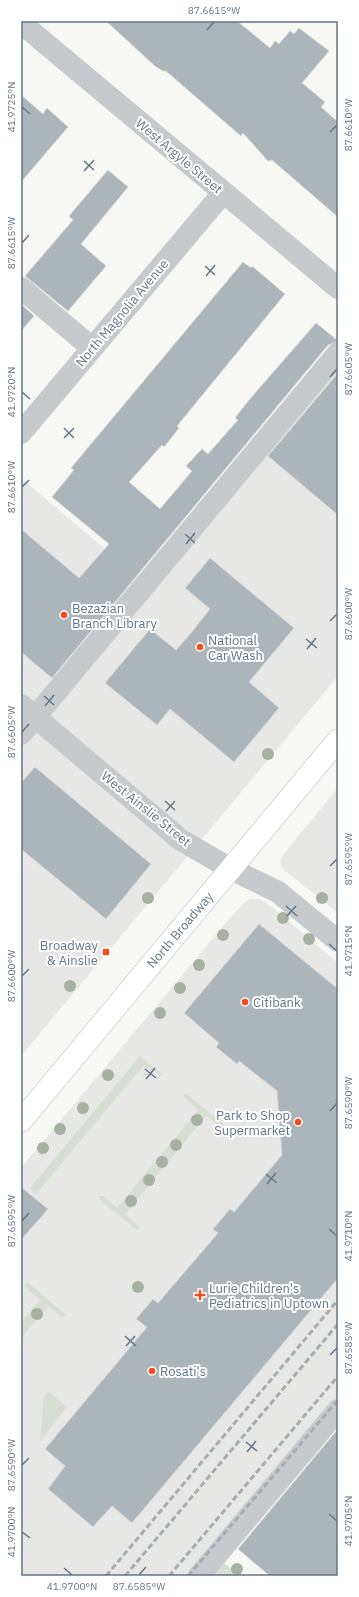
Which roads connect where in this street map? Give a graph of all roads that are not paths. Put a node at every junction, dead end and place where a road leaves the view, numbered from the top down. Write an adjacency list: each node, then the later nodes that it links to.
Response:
1 (21, 24): 2 (street, West Argyle Street)
2 (223, 193): 4 (street, West Argyle Street); 5 (street, North Magnolia Avenue)
3 (21, 288): 5 (street)
4 (338, 288)
5 (92, 348): 7 (street, North Magnolia Avenue)
6 (338, 353): 8 (street)
7 (21, 433)
8 (28, 710): 9 (street); 11 (street, West Ainslie Street)
9 (21, 734)
10 (338, 740): 11 (main road, North Broadway)
11 (231, 869): 12 (street, West Ainslie Street); 13 (main road, North Broadway)
12 (338, 941)
13 (21, 1120)
14 (338, 1410): 15 (street)
15 (199, 1576)

